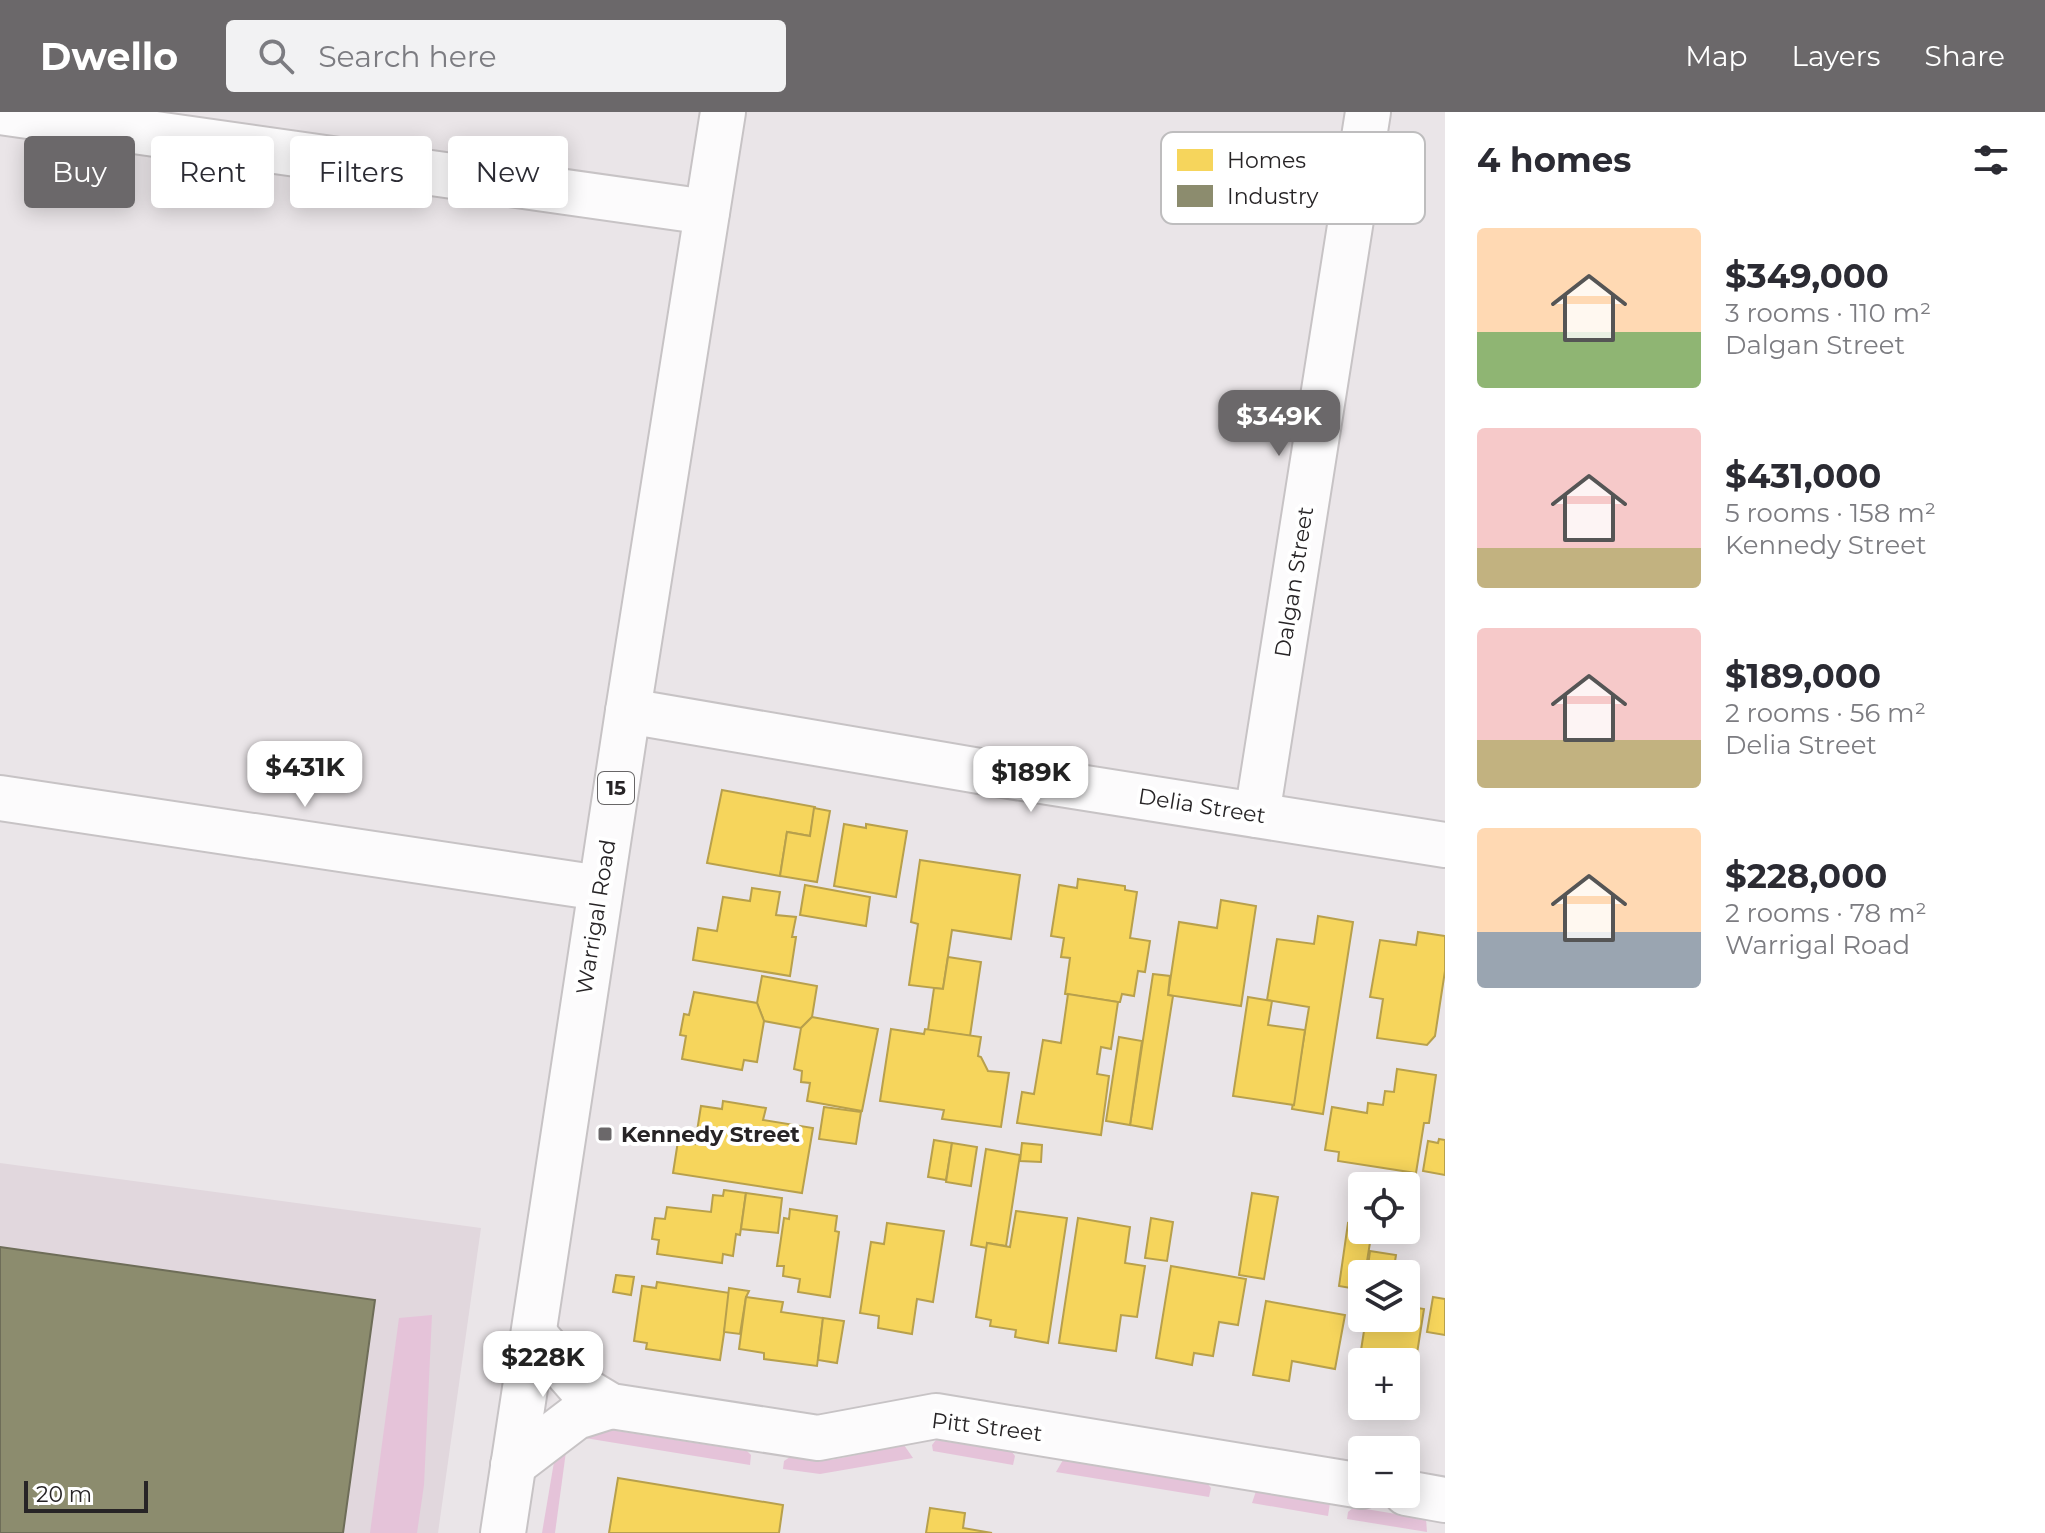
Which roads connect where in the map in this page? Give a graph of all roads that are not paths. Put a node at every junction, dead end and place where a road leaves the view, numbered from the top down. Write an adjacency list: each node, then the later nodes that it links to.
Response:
1 (0, 112): 5 (main road)
2 (723, 112): 5 (main road, Warrigal Road / 15)
3 (1368, 112): 4 (main road, Dalgan Street)
4 (1365, 132)
5 (707, 212): 7 (main road, Warrigal Road / 15)
6 (1350, 224): 9 (main road, Dalgan Street)
7 (628, 711): 9 (main road, Delia Street); 11 (main road, Warrigal Road / 15)
8 (0, 798): 11 (main road)
9 (1257, 815): 10 (main road, Delia Street)
10 (1445, 845)
11 (600, 888): 12 (main road, Warrigal Road / 15)
12 (534, 1334): 13 (main road, Pitt Street); 14 (main road, Warrigal Road / 15)
13 (611, 1406): 14 (main road, Pitt Street); 15 (main road, Pitt Street)
14 (513, 1465): 18 (main road, Warrigal Road / 15)
15 (1348, 1484)
16 (1420, 1496): 17 (main road)
17 (1445, 1500)
18 (503, 1533)

